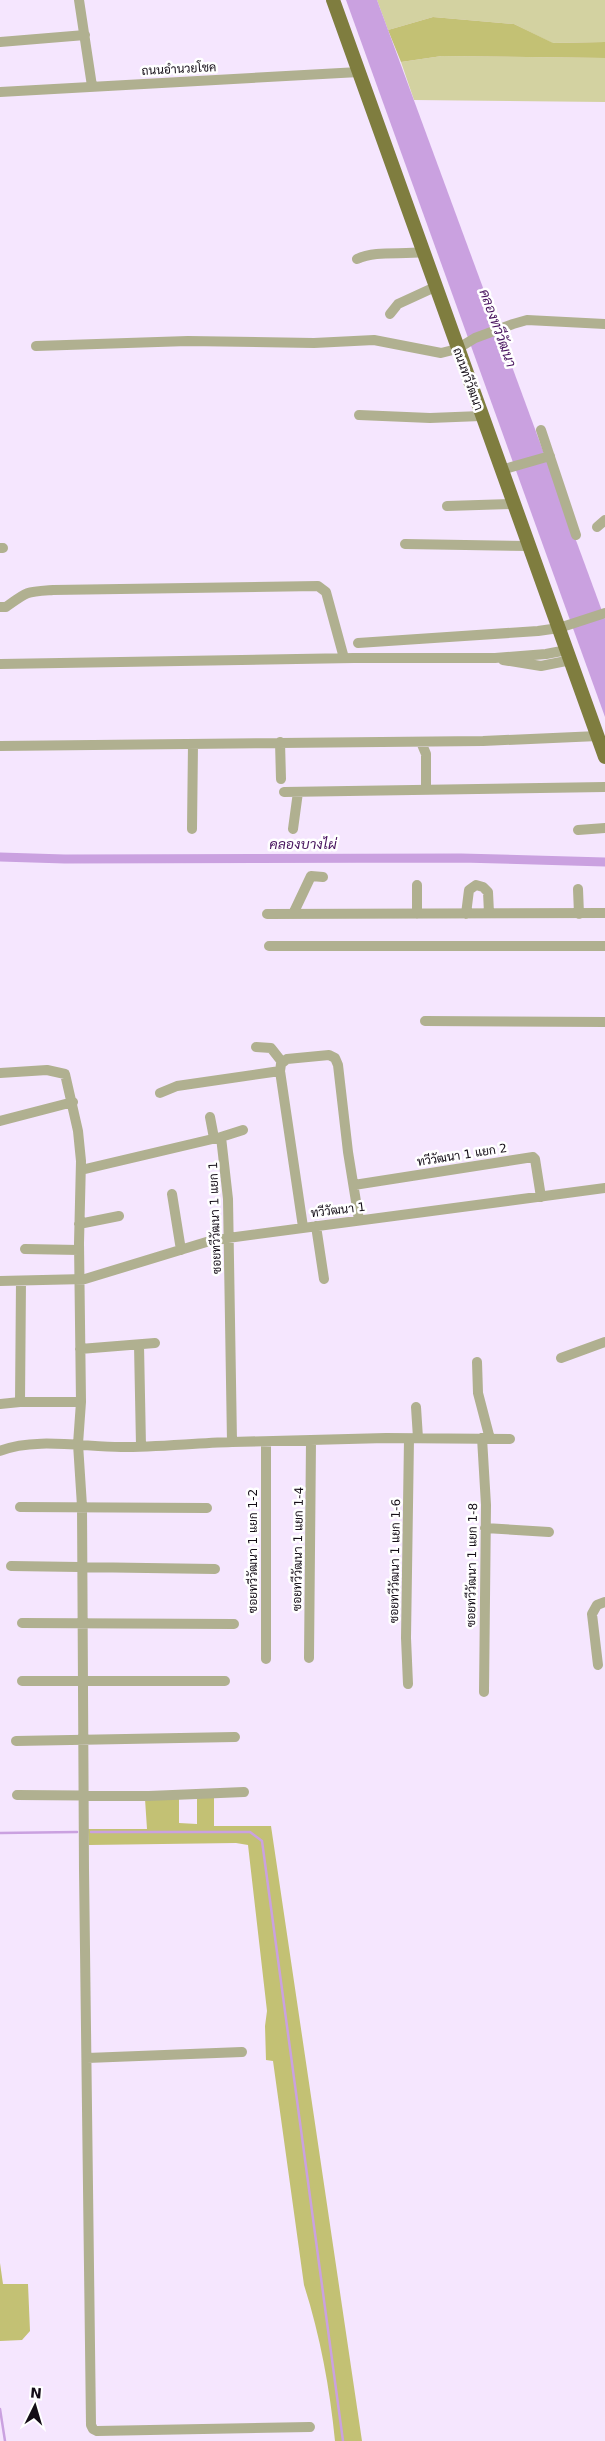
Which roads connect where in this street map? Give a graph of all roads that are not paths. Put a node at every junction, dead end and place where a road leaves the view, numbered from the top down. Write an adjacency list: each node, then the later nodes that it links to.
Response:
1 (79, 0): 3 (street)
2 (333, 0): 5 (main road, ถนนทวีวัฒนา)
3 (85, 35): 4 (street); 6 (street)
4 (0, 42)
5 (359, 72): 6 (street, ถนนอำนวยโชค); 8 (main road, ถนนทวีวัฒนา)
6 (92, 86): 7 (street, ถนนอำนวยโชค)
7 (0, 92)
8 (423, 252): 9 (street); 10 (main road, ถนนทวีวัฒนา)
9 (357, 258)
10 (435, 287): 11 (street); 14 (main road, ถนนทวีวัฒนา)
11 (390, 314)
12 (605, 324): 14 (street)
13 (36, 346): 14 (street)
14 (457, 349): 16 (main road, ถนนทวีวัฒนา)
15 (359, 416): 16 (street)
16 (481, 416): 19 (main road, ถนนทวีวัฒนา)
17 (541, 430): 18 (street)
18 (550, 456): 19 (street); 24 (street)
19 (507, 469): 20 (main road, ถนนทวีวัฒนา)
20 (514, 504): 21 (street); 26 (main road, ถนนทวีวัฒนา)
21 (447, 506)
22 (605, 520): 23 (street)
23 (597, 527)
24 (576, 535)
25 (404, 544): 26 (street)
26 (528, 546): 29 (main road, ถนนทวีวัฒนา)
27 (0, 607): 32 (street)
28 (605, 613): 29 (street)
29 (559, 628): 30 (street); 31 (main road, ถนนทวีวัฒนา)
30 (358, 643)
31 (569, 655): 32 (street); 34 (main road, ถนนทวีวัฒนา)
32 (344, 658): 33 (street)
33 (0, 664)
34 (598, 736): 36 (street); 39 (main road, ถนนทวีวัฒนา)
35 (280, 742): 36 (street); 37 (street); 40 (street)
36 (421, 742): 42 (street)
37 (193, 744): 38 (street); 46 (street)
38 (0, 746)
39 (605, 757)
40 (281, 779)
41 (605, 787): 42 (street)
42 (426, 789): 44 (street)
43 (284, 792): 44 (street)
44 (298, 792): 47 (street)
45 (605, 828): 48 (street)
46 (192, 829)
47 (293, 829)
48 (578, 830)
49 (323, 877): 55 (street)
50 (417, 885): 56 (street)
51 (578, 889): 58 (street)
52 (489, 913): 57 (street); 57 (street); 58 (street)
53 (605, 913): 58 (street)
54 (267, 914): 55 (street)
55 (293, 914): 56 (street)
56 (418, 914): 57 (street)
57 (466, 914)
58 (579, 914)
59 (269, 946): 60 (street)
60 (605, 946)
61 (425, 1021): 62 (street)
62 (605, 1022)
63 (256, 1047): 64 (street)
64 (281, 1066): 66 (street); 73 (street); 81 (street)
65 (0, 1073): 67 (street)
66 (160, 1092)
67 (72, 1102): 69 (street); 72 (street)
68 (210, 1117): 71 (street, ซอยทวีวัฒนา 1 แยก 1)
69 (0, 1121)
70 (243, 1130): 71 (street)
71 (218, 1137): 72 (street); 82 (street, ซอยทวีวัฒนา 1 แยก 1)
72 (81, 1170): 79 (street)
73 (354, 1185): 76 (street, ทวีวัฒนา 1 แยก 2); 78 (street)
74 (605, 1188): 76 (street, ทวีวัฒนา 1)
75 (172, 1194): 85 (street)
76 (541, 1197): 78 (street, ทวีวัฒนา 1)
77 (119, 1216): 79 (street)
78 (358, 1220): 80 (street, ทวีวัฒนา 1)
79 (79, 1224): 84 (street)
80 (316, 1226): 81 (street, ทวีวัฒนา 1); 87 (street)
81 (303, 1227): 82 (street, ทวีวัฒนา 1)
82 (229, 1238): 85 (street, ทวีวัฒนา 1); 104 (street, ซอยทวีวัฒนา 1 แยก 1)
83 (25, 1249): 84 (street)
84 (79, 1250): 86 (street)
85 (181, 1250): 86 (street, ทวีวัฒนา 1)
86 (80, 1278): 89 (street, ทวีวัฒนา 1); 93 (street)
87 (324, 1279)
88 (0, 1281): 89 (street, ทวีวัฒนา 1)
89 (22, 1281): 96 (street)
90 (605, 1342): 94 (street)
91 (155, 1343): 92 (street)
92 (139, 1345): 93 (street); 107 (street)
93 (80, 1349): 97 (street)
94 (561, 1358)
95 (477, 1362): 101 (street, ซอยทวีวัฒนา 1 แยก 1-8)
96 (20, 1402): 97 (street); 98 (street)
97 (81, 1402): 106 (street)
98 (0, 1404)
99 (416, 1407): 100 (street, ซอยทวีวัฒนา 1 แยก 1-6)
100 (413, 1438): 101 (street); 103 (street); 127 (street, ซอยทวีวัฒนา 1 แยก 1-6)
101 (486, 1438): 102 (street); 112 (street, ซอยทวีวัฒนา 1 แยก 1-8)
102 (510, 1438)
103 (312, 1441): 105 (street); 121 (street, ซอยทวีวัฒนา 1 แยก 1-4)
104 (232, 1442): 105 (street); 107 (street)
105 (266, 1442): 122 (street, ซอยทวีวัฒนา 1 แยก 1-2)
106 (78, 1444): 107 (street); 108 (street); 109 (street)
107 (141, 1446)
108 (0, 1451)
109 (82, 1506): 110 (street); 111 (street); 115 (street)
110 (20, 1507)
111 (207, 1508)
112 (485, 1528): 113 (street); 128 (street, ซอยทวีวัฒนา 1 แยก 1-8)
113 (549, 1532)
114 (11, 1566): 115 (street)
115 (82, 1566): 116 (street); 119 (street)
116 (215, 1569)
117 (605, 1602): 123 (street)
118 (22, 1622): 119 (street)
119 (83, 1623): 120 (street); 126 (street)
120 (234, 1624)
121 (309, 1658)
122 (266, 1659)
123 (598, 1665)
124 (22, 1681): 126 (street)
125 (225, 1681): 126 (street)
126 (83, 1682): 130 (street)
127 (408, 1684)
128 (484, 1692)
129 (235, 1737): 130 (street)
130 (83, 1738): 131 (street); 134 (street)
131 (16, 1740)
132 (244, 1792): 134 (street)
133 (17, 1795): 134 (street)
134 (83, 1796): 136 (street)
135 (242, 2052): 136 (street)
136 (87, 2058): 137 (street)
137 (310, 2427)

